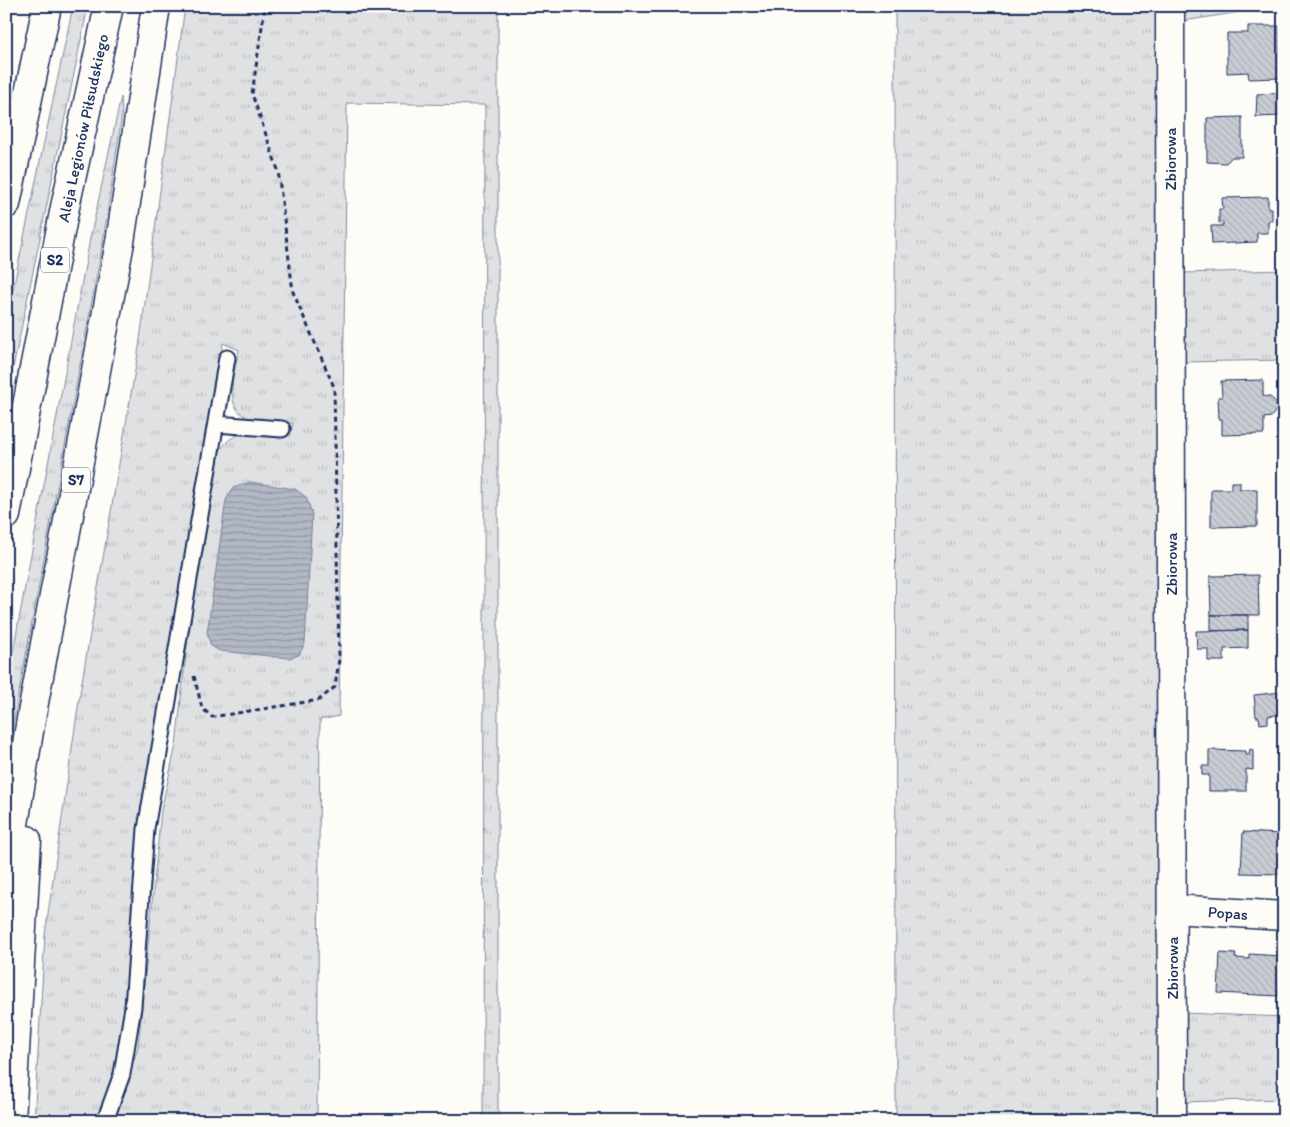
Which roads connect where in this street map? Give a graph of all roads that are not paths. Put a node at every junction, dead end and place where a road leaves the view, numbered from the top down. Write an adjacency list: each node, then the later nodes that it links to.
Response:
1 (47, 6): 5 (main road)
2 (109, 6): 9 (main road, Aleja Legionów Piłsudskiego / S2)
3 (156, 6): 10 (main road, S7)
4 (1170, 6): 12 (main road, Zbiorowa)
5 (6, 204)
6 (227, 358): 7 (lane)
7 (216, 424): 8 (lane); 15 (lane)
8 (282, 430)
9 (6, 516)
10 (31, 719): 11 (main road, S7); 14 (main road)
11 (6, 874)
12 (1172, 909): 13 (main road, Popas); 16 (main road, Zbiorowa)
13 (1284, 916)
14 (11, 1121)
15 (105, 1121)
16 (1172, 1121)

